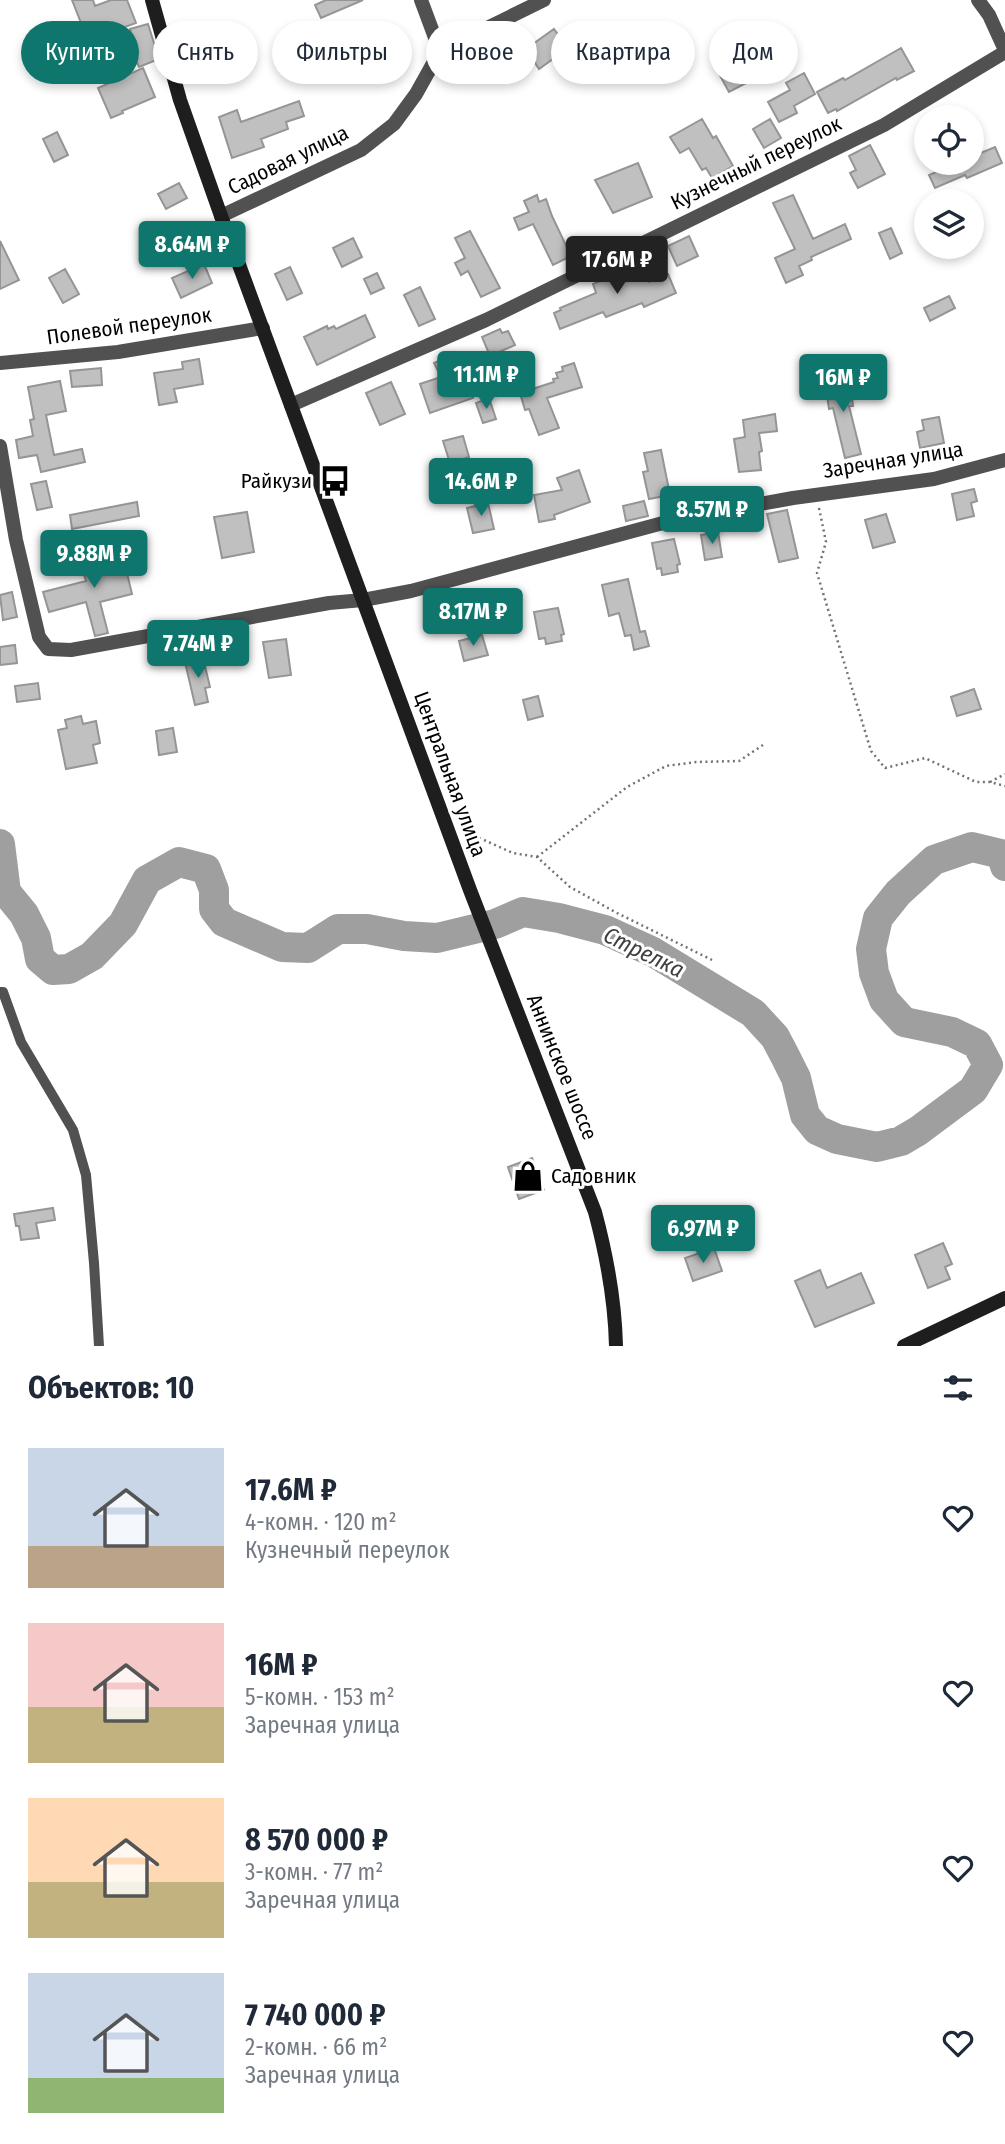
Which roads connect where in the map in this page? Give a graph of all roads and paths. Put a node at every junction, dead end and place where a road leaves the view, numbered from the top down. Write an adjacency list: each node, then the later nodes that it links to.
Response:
1 (152, 0): 9 (main road, Центральная улица)
2 (421, 0): 5 (street)
3 (544, 0): 6 (street)
4 (978, 0): 7 (street)
5 (429, 21)
6 (501, 21)
7 (1005, 51): 12 (street, Кузнечный переулок)
8 (426, 76): 9 (street, Садовая улица)
9 (221, 216): 10 (main road, Центральная улица)
10 (263, 328): 11 (street, Полевой переулок); 12 (main road, Центральная улица)
11 (0, 363)
12 (291, 405): 16 (main road, Центральная улица)
13 (0, 446): 16 (street, Заречная улица)
14 (1005, 460): 15 (street, Заречная улица)
15 (816, 494): 16 (street, Заречная улица); 19 (path)
16 (363, 600): 24 (main road, Центральная улица)
17 (763, 745): 22 (path)
18 (1005, 774): 19 (path)
19 (990, 782): 20 (path)
20 (1005, 786)
21 (464, 831): 22 (path)
22 (537, 857): 23 (path)
23 (712, 960)
24 (500, 967): 28 (main road, Аннинское шоссе)
25 (0, 992): 27 (lane)
26 (1005, 1298): 29 (main road)
27 (99, 1346)
28 (616, 1346)
29 (904, 1346)

